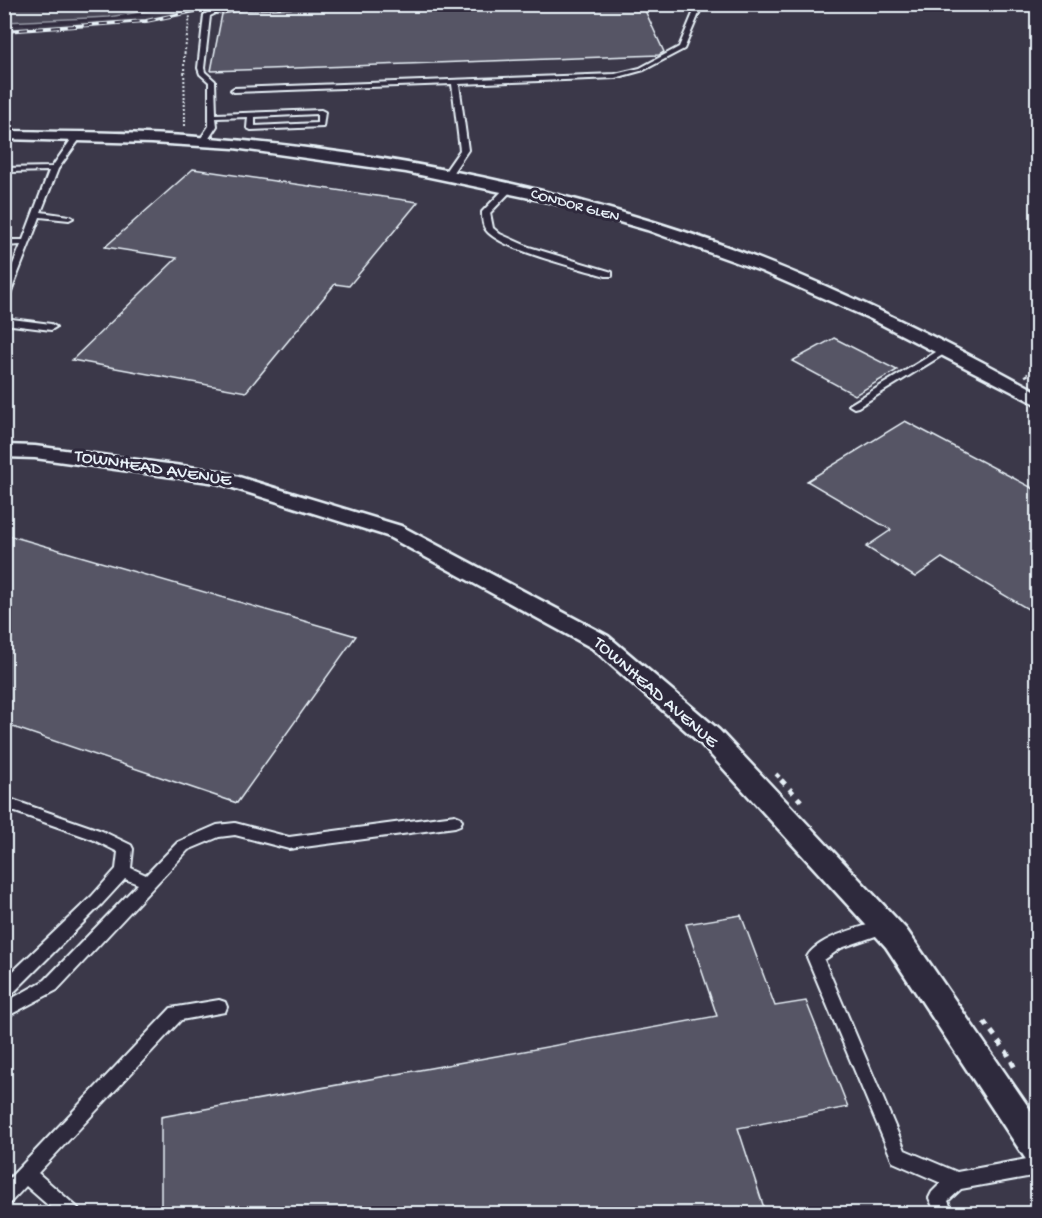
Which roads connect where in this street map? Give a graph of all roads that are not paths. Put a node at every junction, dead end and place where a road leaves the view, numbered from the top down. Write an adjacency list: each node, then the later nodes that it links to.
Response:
1 (700, 4): 3 (lane)
2 (241, 7): 6 (lane)
3 (454, 82): 4 (lane); 12 (lane)
4 (234, 90)
5 (252, 115): 5 (lane); 6 (lane)
6 (213, 117): 9 (lane)
7 (4, 135): 8 (street, CONDOR GLEN)
8 (78, 136): 9 (street, CONDOR GLEN); 10 (lane)
9 (207, 136): 12 (street, CONDOR GLEN)
10 (54, 169): 11 (lane); 14 (lane)
11 (4, 176)
12 (446, 176): 13 (street, CONDOR GLEN)
13 (509, 189): 20 (lane); 24 (street, CONDOR GLEN)
14 (37, 214): 15 (lane); 16 (lane)
15 (69, 218)
16 (27, 242): 17 (lane); 19 (lane)
17 (4, 243)
18 (4, 267): 19 (lane)
19 (17, 267): 21 (lane)
20 (609, 274)
21 (4, 299)
22 (4, 321): 23 (lane)
23 (51, 327)
24 (946, 349): 25 (street, CONDOR GLEN); 26 (lane)
25 (1038, 400)
26 (855, 405)
27 (4, 451): 32 (street, TOWNHEAD AVENUE)
28 (4, 802): 30 (lane)
29 (455, 821): 31 (lane)
30 (123, 871): 31 (lane); 33 (lane)
31 (148, 882): 35 (lane)
32 (885, 926): 36 (street, TOWNHEAD AVENUE); 39 (lane)
33 (4, 991)
34 (219, 1007): 38 (lane)
35 (4, 1011)
36 (1038, 1150)
37 (1038, 1166): 39 (lane)
38 (26, 1174): 40 (lane); 41 (lane)
39 (957, 1181): 42 (lane)
40 (4, 1197)
41 (72, 1214)
42 (945, 1214)

